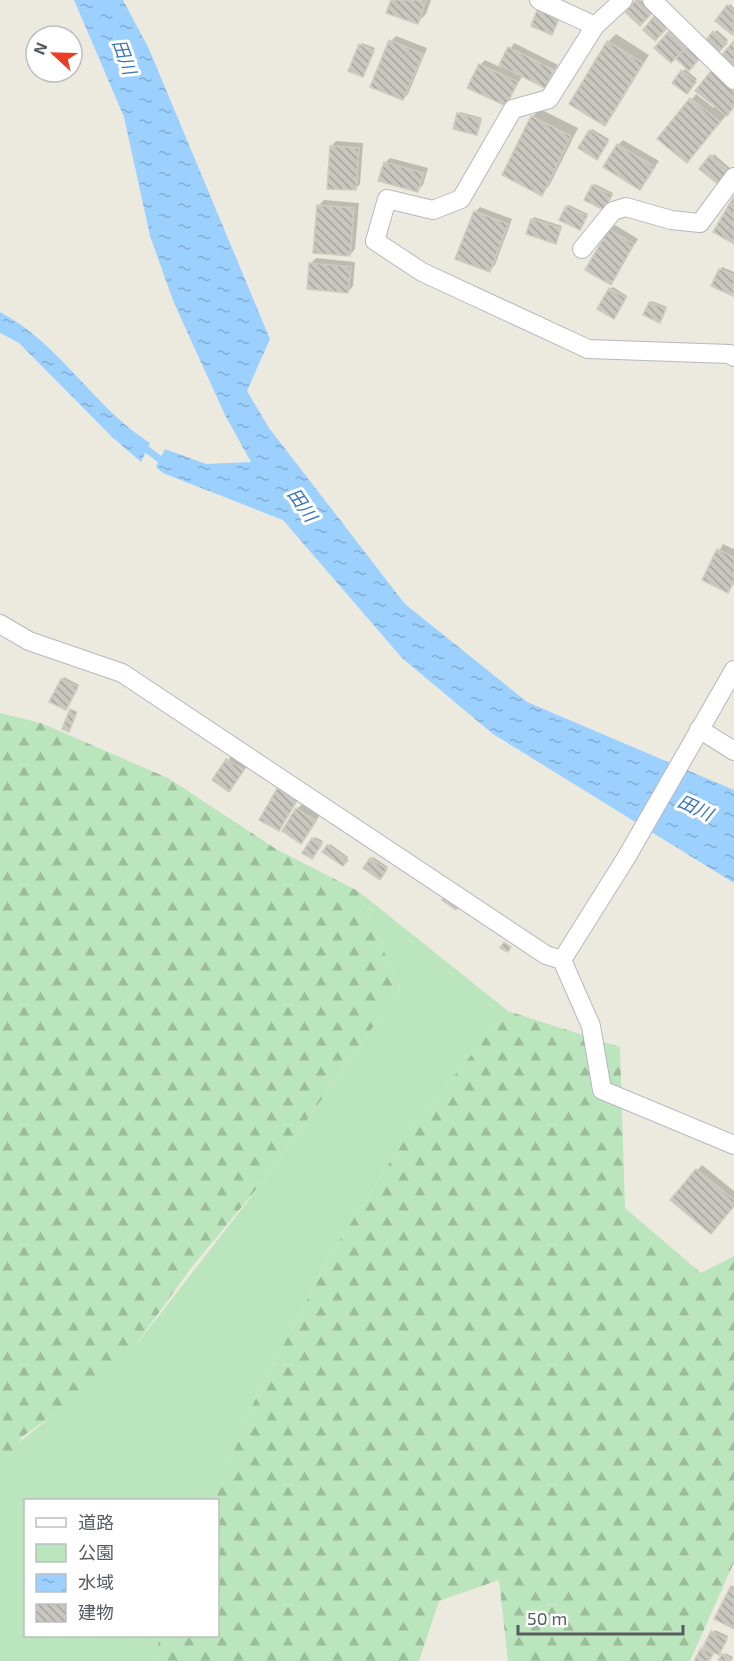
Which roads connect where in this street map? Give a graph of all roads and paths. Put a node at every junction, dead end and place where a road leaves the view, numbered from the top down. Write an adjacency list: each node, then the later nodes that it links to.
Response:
1 (539, 0): 4 (street)
2 (624, 0): 4 (street)
3 (652, 0): 5 (street)
4 (596, 26): 8 (street)
5 (734, 80)
6 (734, 177): 7 (street)
7 (582, 249)
8 (734, 357)
9 (0, 624): 13 (street)
10 (734, 670): 11 (street)
11 (697, 733): 12 (street); 13 (street)
12 (734, 751)
13 (562, 960): 14 (street)
14 (734, 1145)

